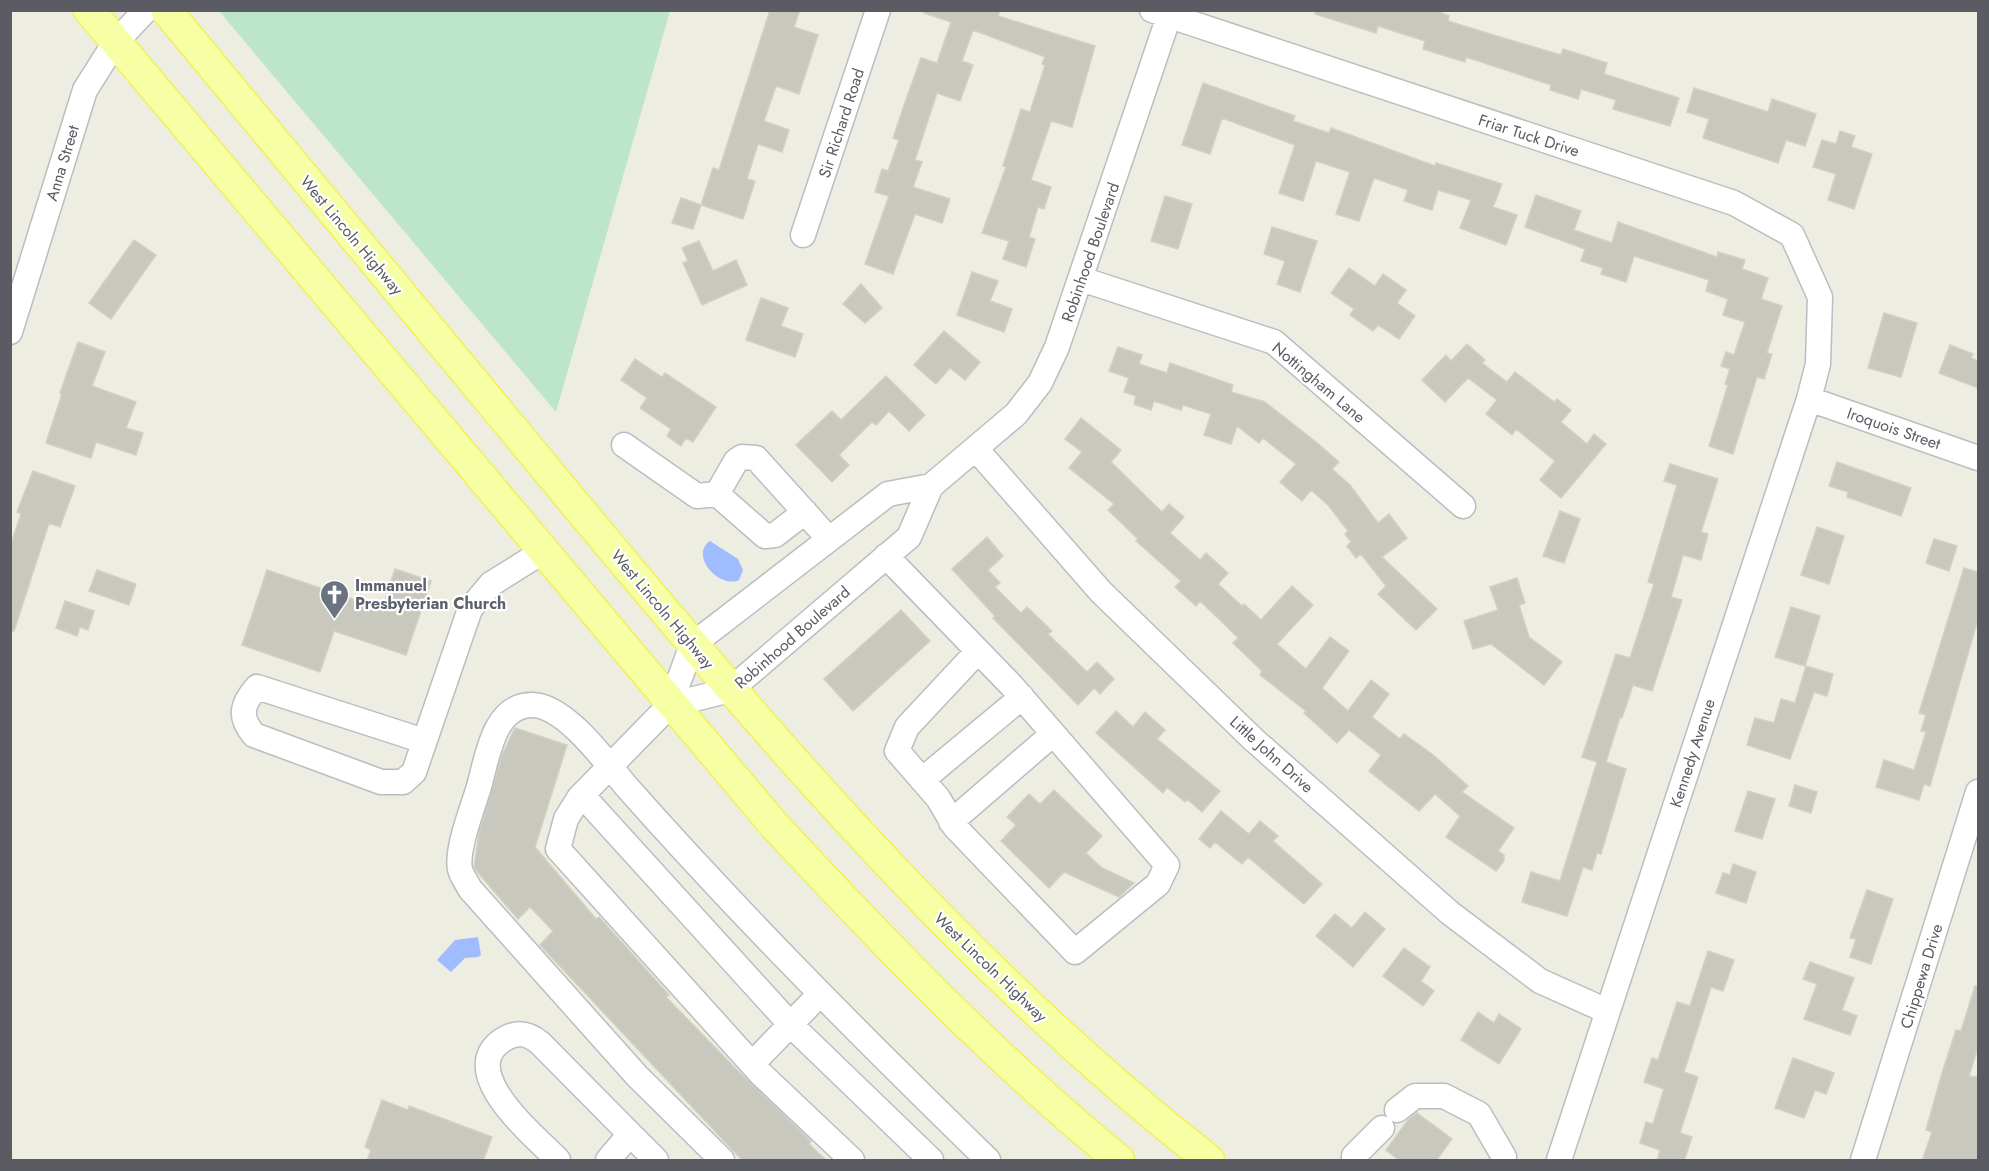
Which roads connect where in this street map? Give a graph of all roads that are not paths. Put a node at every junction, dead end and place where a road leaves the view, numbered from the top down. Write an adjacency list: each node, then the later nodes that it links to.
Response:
1 (89, 10): 6 (main road)
2 (146, 10): 6 (street, Anna Street)
3 (166, 10): 22 (main road, West Lincoln Highway)
4 (878, 10): 7 (street, Sir Richard Road)
5 (1164, 12): 8 (street, Robinhood Boulevard); 10 (street, Friar Tuck Drive)
6 (114, 44): 9 (street, Anna Street); 20 (main road)
7 (803, 235)
8 (1081, 279): 13 (street, Robinhood Boulevard); 17 (street, Nottingham Lane)
9 (10, 332)
10 (1820, 344): 11 (street, Kennedy Avenue)
11 (1809, 399): 14 (street, Iroquois Street); 35 (street, Kennedy Avenue)
12 (624, 445): 16 (street)
13 (976, 449): 15 (street, Robinhood Boulevard); 35 (street, Little John Drive)
14 (1978, 458)
15 (931, 486): 19 (street, Robinhood Boulevard); 21 (street, Robinhood Boulevard)
16 (717, 494): 18 (street); 18 (street)
17 (1463, 506)
18 (805, 512): 19 (street)
19 (830, 539): 22 (street, Robinhood Boulevard)
20 (542, 552): 26 (main road); 28 (street)
21 (886, 555): 23 (street); 24 (street, Robinhood Boulevard)
22 (692, 645): 24 (main road, West Lincoln Highway); 26 (street)
23 (978, 651): 25 (street); 30 (street)
24 (730, 690): 26 (street, Robinhood Boulevard); 48 (main road, West Lincoln Highway)
25 (1022, 697): 27 (street); 30 (street)
26 (670, 705): 29 (street); 39 (main road)
27 (1053, 734): 33 (street); 33 (street)
28 (424, 741): 28 (street)
29 (609, 765): 32 (street); 34 (street); 44 (street)
30 (922, 780): 33 (street)
31 (1978, 792): 51 (street, Chippewa Drive)
32 (582, 795): 36 (street); 37 (street)
33 (951, 822)
34 (820, 994): 36 (street); 47 (street)
35 (1607, 1011): 50 (street, Kennedy Avenue)
36 (790, 1025): 37 (street); 46 (street)
37 (752, 1064): 45 (street)
38 (630, 1134): 41 (street); 42 (street); 43 (street)
39 (1112, 1158)
40 (1506, 1160): 49 (street)
41 (558, 1161)
42 (608, 1161)
43 (656, 1161)
44 (722, 1161)
45 (852, 1161)
46 (931, 1161)
47 (988, 1161)
48 (1209, 1161)
49 (1354, 1161)
50 (1559, 1161)
51 (1863, 1161)

